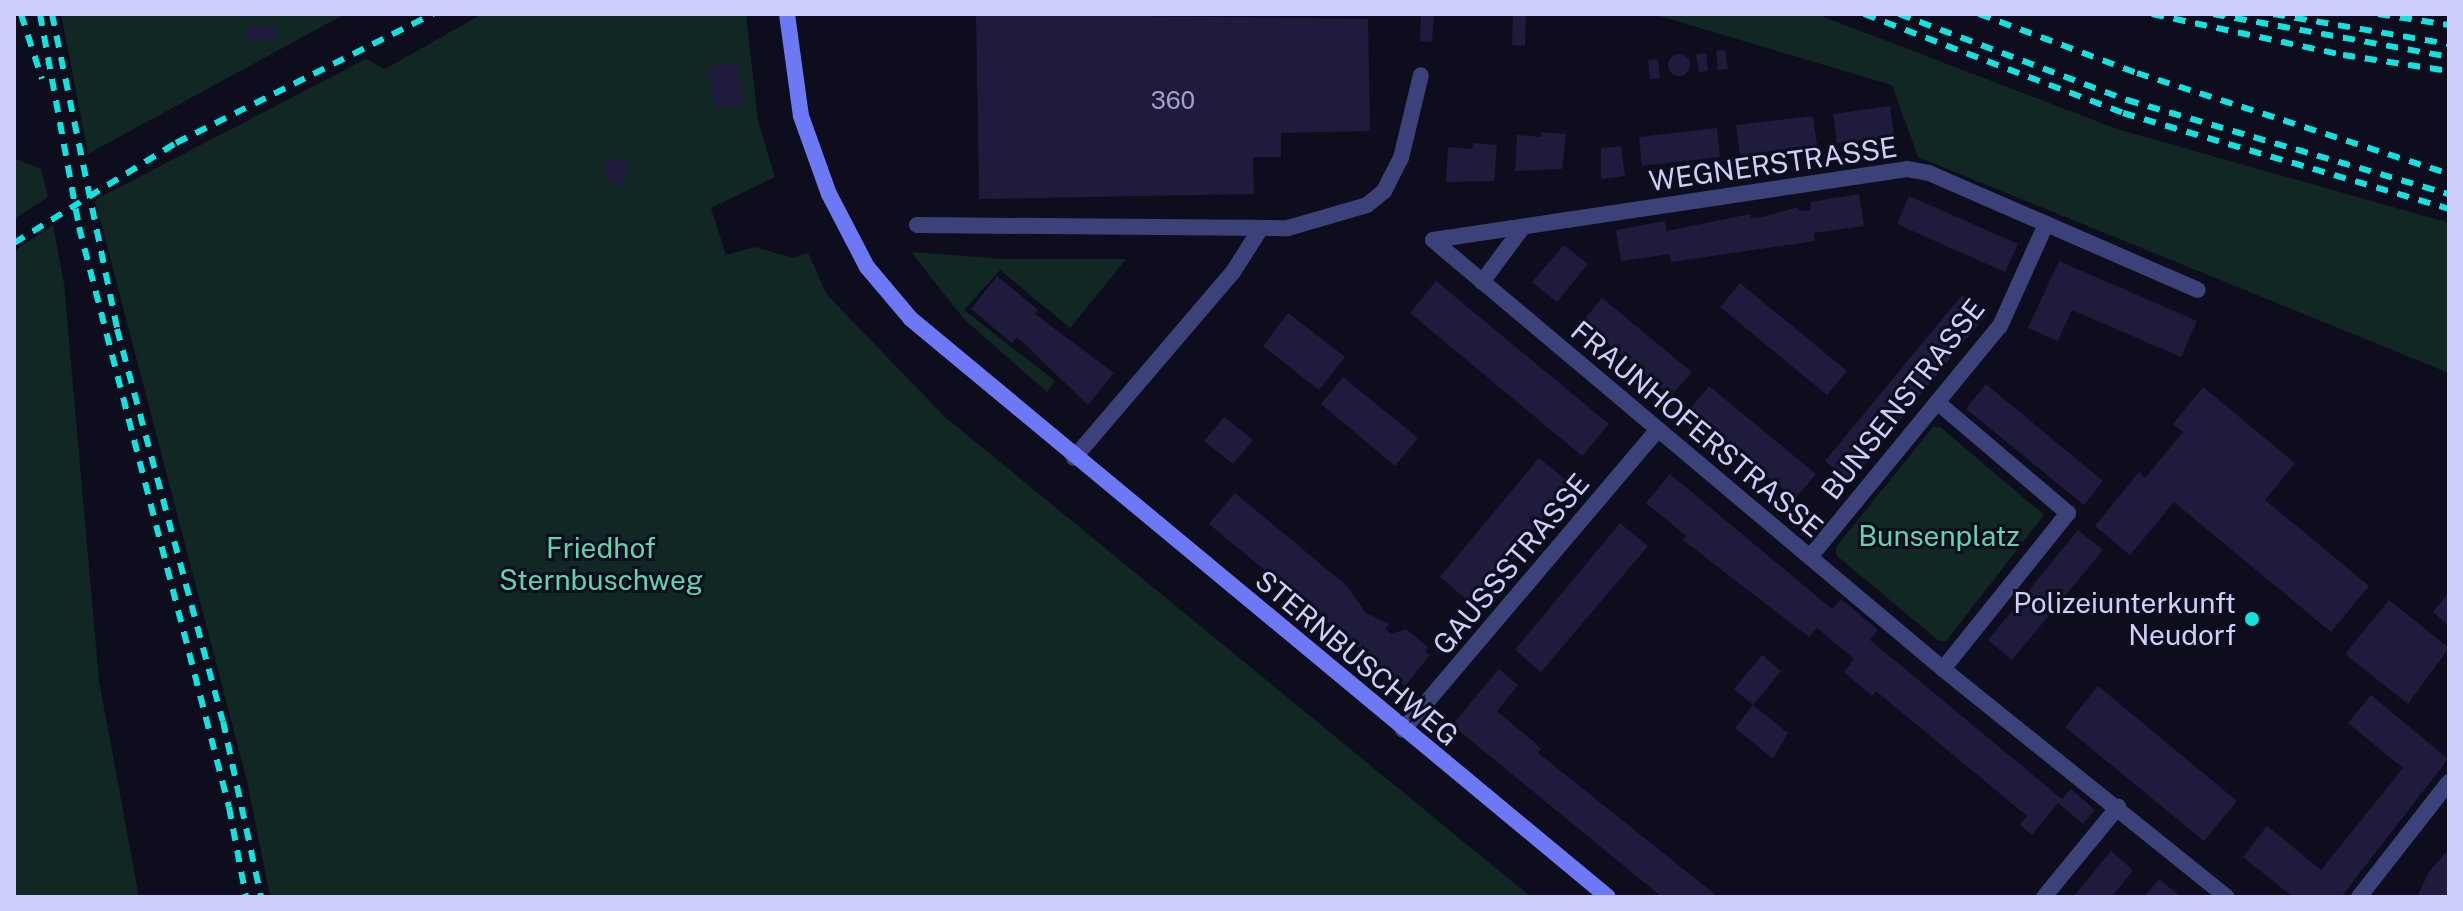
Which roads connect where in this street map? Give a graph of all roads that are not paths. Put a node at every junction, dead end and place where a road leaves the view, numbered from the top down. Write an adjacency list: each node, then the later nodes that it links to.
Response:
1 (787, 14): 12 (main road, STERNBUSCHWEG)
2 (1421, 75): 6 (street)
3 (2046, 224): 5 (street, WEGNERSTRASSE); 9 (street, WEGNERSTRASSE); 10 (street, BUNSENSTRASSE)
4 (917, 225): 6 (street)
5 (1523, 227): 7 (street, WEGNERSTRASSE); 8 (street)
6 (1261, 228): 12 (street)
7 (1433, 240): 8 (street, FRAUNHOFERSTRASSE)
8 (1482, 282): 11 (street, FRAUNHOFERSTRASSE)
9 (2198, 290)
10 (1937, 402): 13 (street, BUNSENSTRASSE); 14 (street)
11 (1657, 431): 13 (street, FRAUNHOFERSTRASSE); 15 (street, GAUSSSTRASSE)
12 (1074, 458): 15 (main road, STERNBUSCHWEG)
13 (1810, 557): 14 (street, FRAUNHOFERSTRASSE)
14 (1943, 669): 17 (street, FRAUNHOFERSTRASSE)
15 (1403, 730): 18 (main road, STERNBUSCHWEG)
16 (2449, 782): 21 (street)
17 (2118, 807): 19 (street); 20 (street, FRAUNHOFERSTRASSE)
18 (1608, 897)
19 (2044, 897)
20 (2227, 897)
21 (2359, 897)

